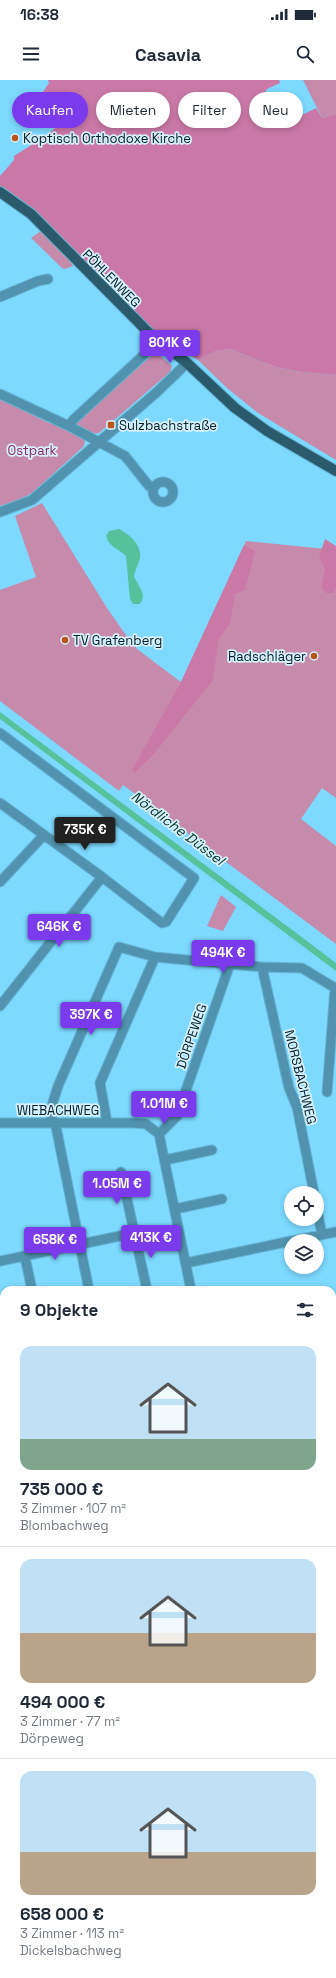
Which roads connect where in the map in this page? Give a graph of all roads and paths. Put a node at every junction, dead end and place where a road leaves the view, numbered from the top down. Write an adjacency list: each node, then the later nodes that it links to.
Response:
1 (0, 192): 4 (main road, PÖHLENWEG)
2 (48, 279): 3 (street)
3 (0, 297)
4 (159, 341): 5 (main road, PÖHLENWEG); 7 (street)
5 (187, 363): 8 (street); 9 (main road, PÖHLENWEG)
6 (0, 394): 7 (street)
7 (69, 426): 8 (street)
8 (98, 442): 10 (street); 11 (street)
9 (336, 471)
10 (154, 488)
11 (0, 512)
12 (0, 733): 15 (street)
13 (0, 804): 14 (street)
14 (44, 835): 15 (street); 16 (street)
15 (102, 877): 21 (street)
16 (0, 882)
17 (155, 957): 18 (street); 23 (street); 24 (street)
18 (230, 964): 19 (street); 26 (street, DÖRPEWEG)
19 (262, 967): 20 (street); 30 (street, MORSBACHWEG)
20 (336, 990): 22 (street)
21 (0, 1006)
22 (327, 1092)
23 (53, 1122): 24 (street, WIEBACHWEG); 25 (street, WIEBACHWEG); 37 (street)
24 (107, 1122): 26 (street, WIEBACHWEG)
25 (0, 1123)
26 (159, 1134): 28 (street)
27 (212, 1150): 28 (street)
28 (165, 1160): 32 (street)
29 (121, 1172): 34 (street)
30 (313, 1186)
31 (222, 1199): 32 (street)
32 (174, 1209): 40 (street)
33 (336, 1232): 35 (street)
34 (134, 1233): 37 (street); 43 (street)
35 (324, 1235)
36 (284, 1242): 40 (street)
37 (80, 1244): 38 (street); 42 (street)
38 (25, 1256): 39 (street); 41 (street)
39 (0, 1262)
40 (186, 1263): 44 (street)
41 (31, 1286)
42 (88, 1286)
43 (146, 1286)
44 (190, 1286)

